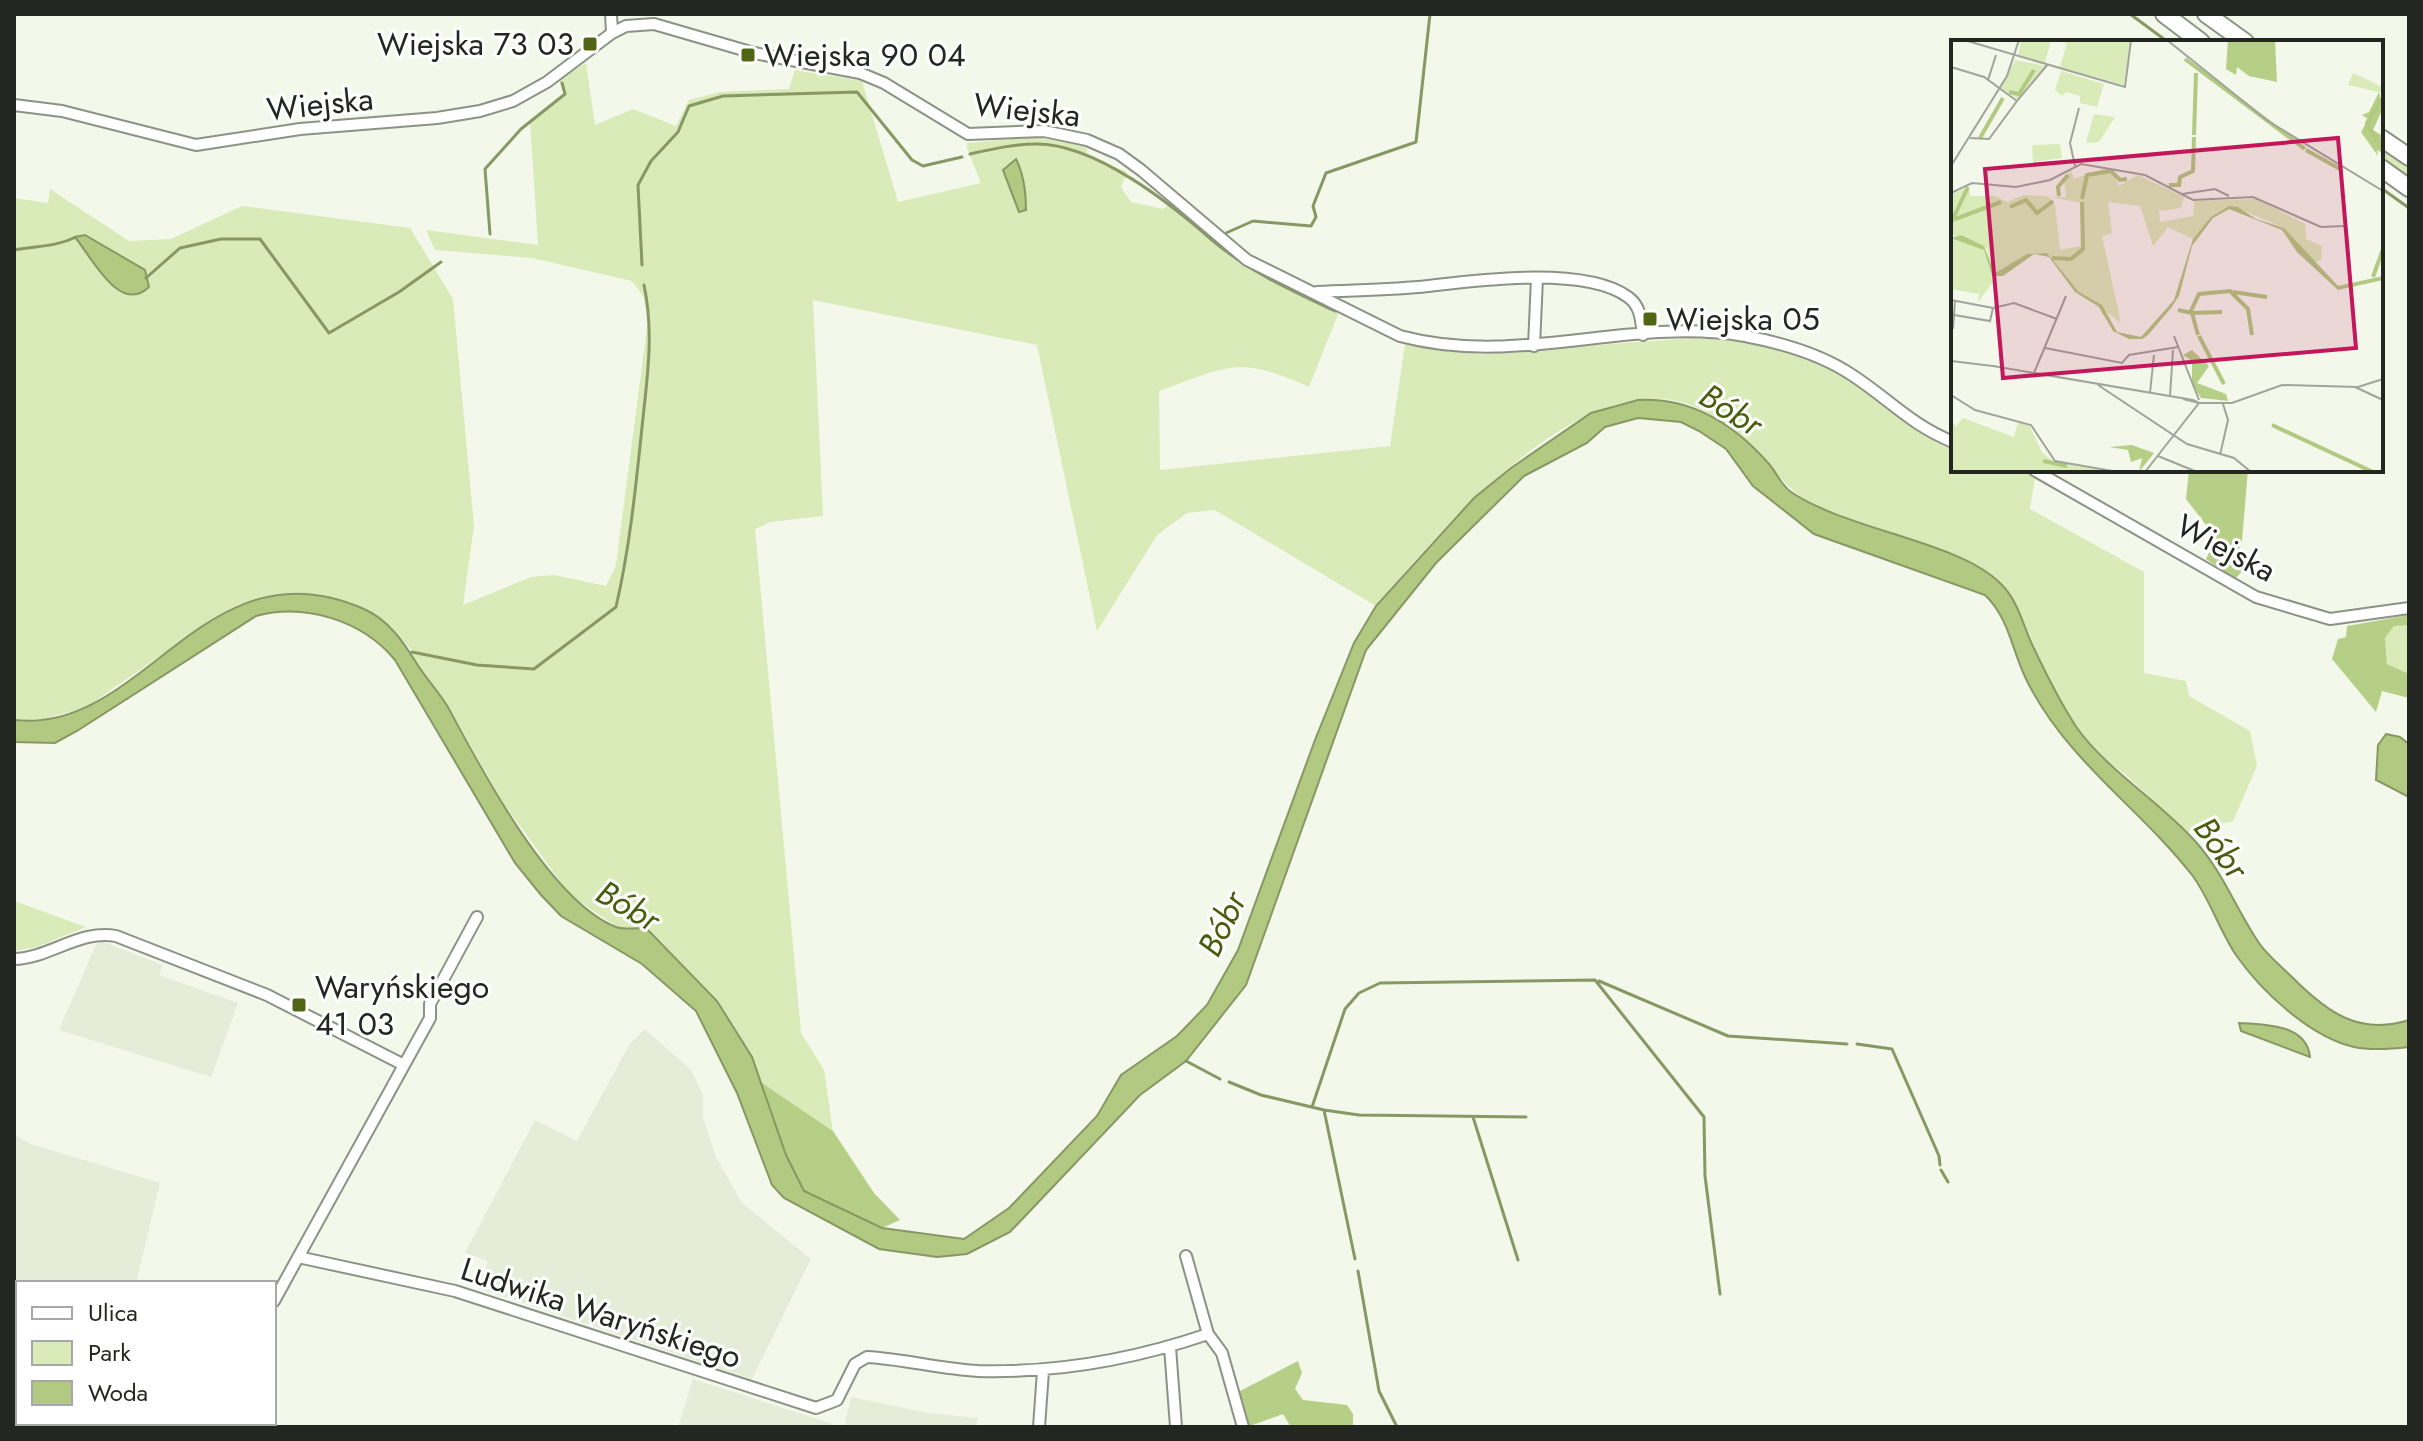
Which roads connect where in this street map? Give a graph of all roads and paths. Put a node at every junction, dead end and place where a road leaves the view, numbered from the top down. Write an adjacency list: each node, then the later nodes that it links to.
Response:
1 (611, 14): 4 (street)
2 (2164, 14): 5 (main road)
3 (2206, 14): 6 (main road)
4 (612, 33): 7 (street, Wiejska); 13 (street, Wiejska)
5 (2198, 40)
6 (2242, 40)
7 (14, 105)
8 (2383, 139): 9 (main road)
9 (2409, 157)
10 (2383, 169): 11 (main road)
11 (2409, 188)
12 (1537, 278): 13 (street, Wiejska); 14 (street, Wiejska); 15 (street)
13 (1314, 292): 15 (street, Wiejska)
14 (1643, 335): 15 (street, Wiejska); 16 (street, Wiejska)
15 (1534, 346)
16 (1951, 441)
17 (2037, 472): 18 (street, Wiejska)
18 (2409, 608)
19 (477, 917): 21 (street)
20 (14, 959): 21 (street)
21 (404, 1065): 23 (street)
22 (1186, 1256): 25 (street)
23 (298, 1257): 24 (street); 27 (street, Ludwika Waryńskiego)
24 (276, 1297)
25 (1208, 1334): 26 (street); 30 (street)
26 (1170, 1347): 27 (street); 29 (street)
27 (1043, 1371): 28 (street)
28 (1039, 1427)
29 (1176, 1427)
30 (1243, 1427)

